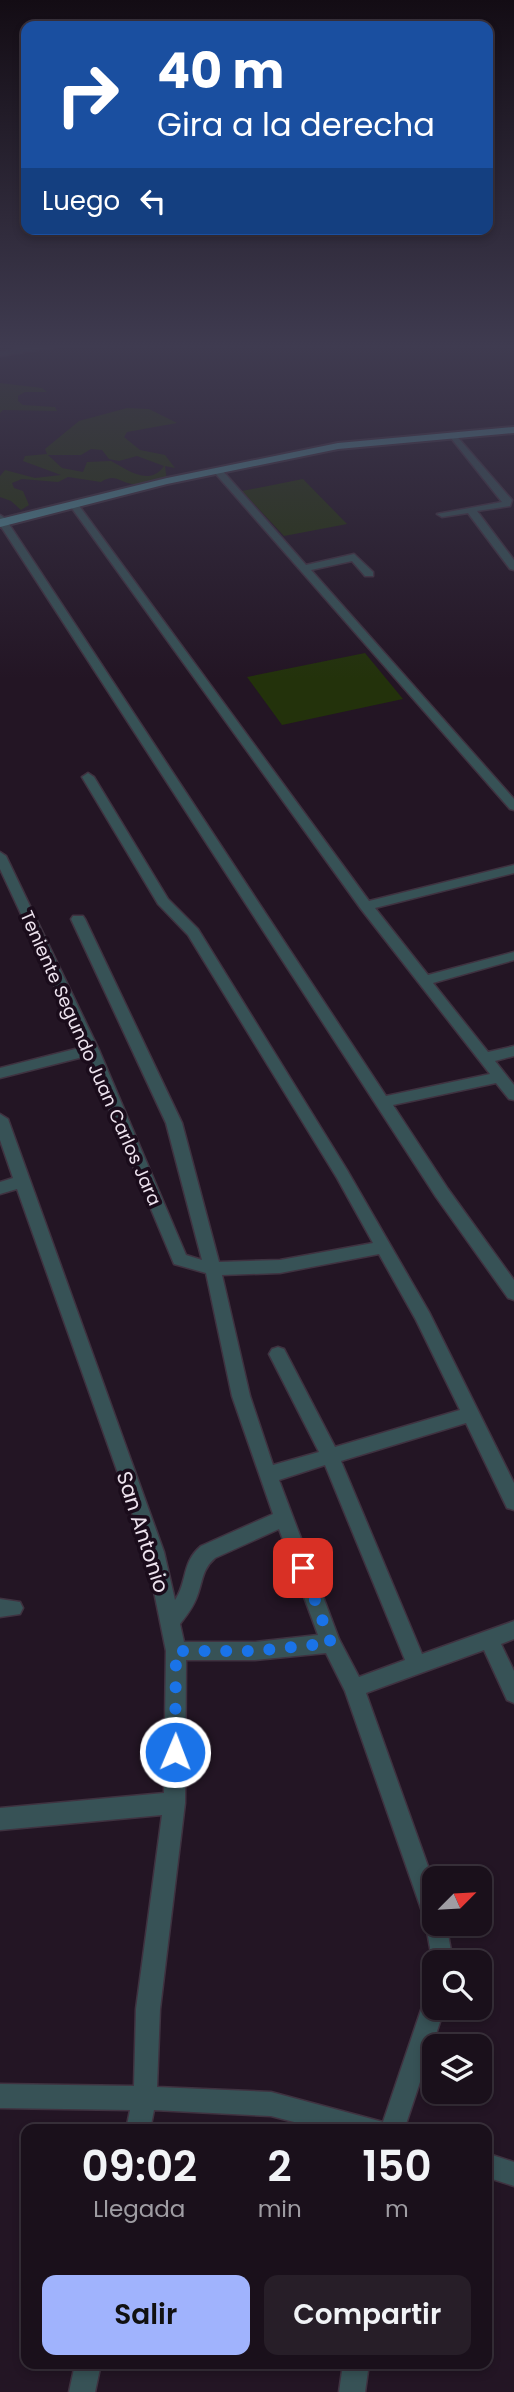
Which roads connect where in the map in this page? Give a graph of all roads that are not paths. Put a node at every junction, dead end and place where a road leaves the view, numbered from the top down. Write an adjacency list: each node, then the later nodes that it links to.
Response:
1 (292, 456): 3 (main road)
2 (470, 456): 5 (street)
3 (218, 471): 4 (main road); 9 (street)
4 (74, 505): 7 (main road); 16 (street)
5 (472, 510): 6 (street); 8 (street)
6 (442, 514)
7 (1, 522): 26 (street)
8 (514, 567)
9 (305, 568): 10 (street); 12 (street)
10 (369, 575)
11 (88, 777): 30 (street)
12 (514, 806)
13 (0, 856): 15 (street, Teniente Segundo Juan Carlos Jara)
14 (514, 869): 16 (street)
15 (5, 879): 20 (street, Teniente Segundo Juan Carlos Jara)
16 (366, 906): 19 (street)
17 (78, 919): 32 (street)
18 (514, 956): 19 (street)
19 (423, 981): 22 (street)
20 (92, 1050): 23 (street); 31 (street, Teniente Segundo Juan Carlos Jara)
21 (514, 1051): 22 (street)
22 (485, 1058): 24 (street)
23 (0, 1073)
24 (500, 1077): 25 (street); 26 (street)
25 (514, 1095)
26 (384, 1102): 33 (street)
27 (0, 1119): 28 (street, San Antonio)
28 (23, 1181): 29 (street); 40 (street, San Antonio)
29 (0, 1188)
30 (383, 1247): 32 (street); 35 (street)
31 (180, 1259): 32 (street)
32 (213, 1270): 37 (street)
33 (514, 1293)
34 (278, 1354): 36 (street)
35 (471, 1415): 36 (street); 38 (street)
36 (330, 1455): 37 (street); 45 (street)
37 (267, 1475): 39 (street)
38 (514, 1502)
39 (284, 1518): 40 (street); 43 (street)
40 (170, 1622): 44 (street, San Antonio)
41 (514, 1630): 42 (street)
42 (489, 1639): 45 (street); 47 (street)
43 (331, 1643): 44 (street); 46 (street)
44 (176, 1651): 48 (street, San Antonio)
45 (417, 1665): 46 (street)
46 (354, 1688): 50 (street)
47 (514, 1693)
48 (174, 1803): 49 (street); 53 (street, San Antonio)
49 (0, 1819)
50 (422, 1880)
51 (430, 2020): 56 (street)
52 (0, 2096): 53 (street)
53 (145, 2098): 54 (street, San Antonio); 55 (street)
54 (139, 2124)
55 (350, 2124)
56 (394, 2124)
57 (492, 2167): 58 (street)
58 (514, 2174)
59 (87, 2369): 61 (street)
60 (355, 2369): 62 (street)
61 (82, 2392)
62 (352, 2392)

